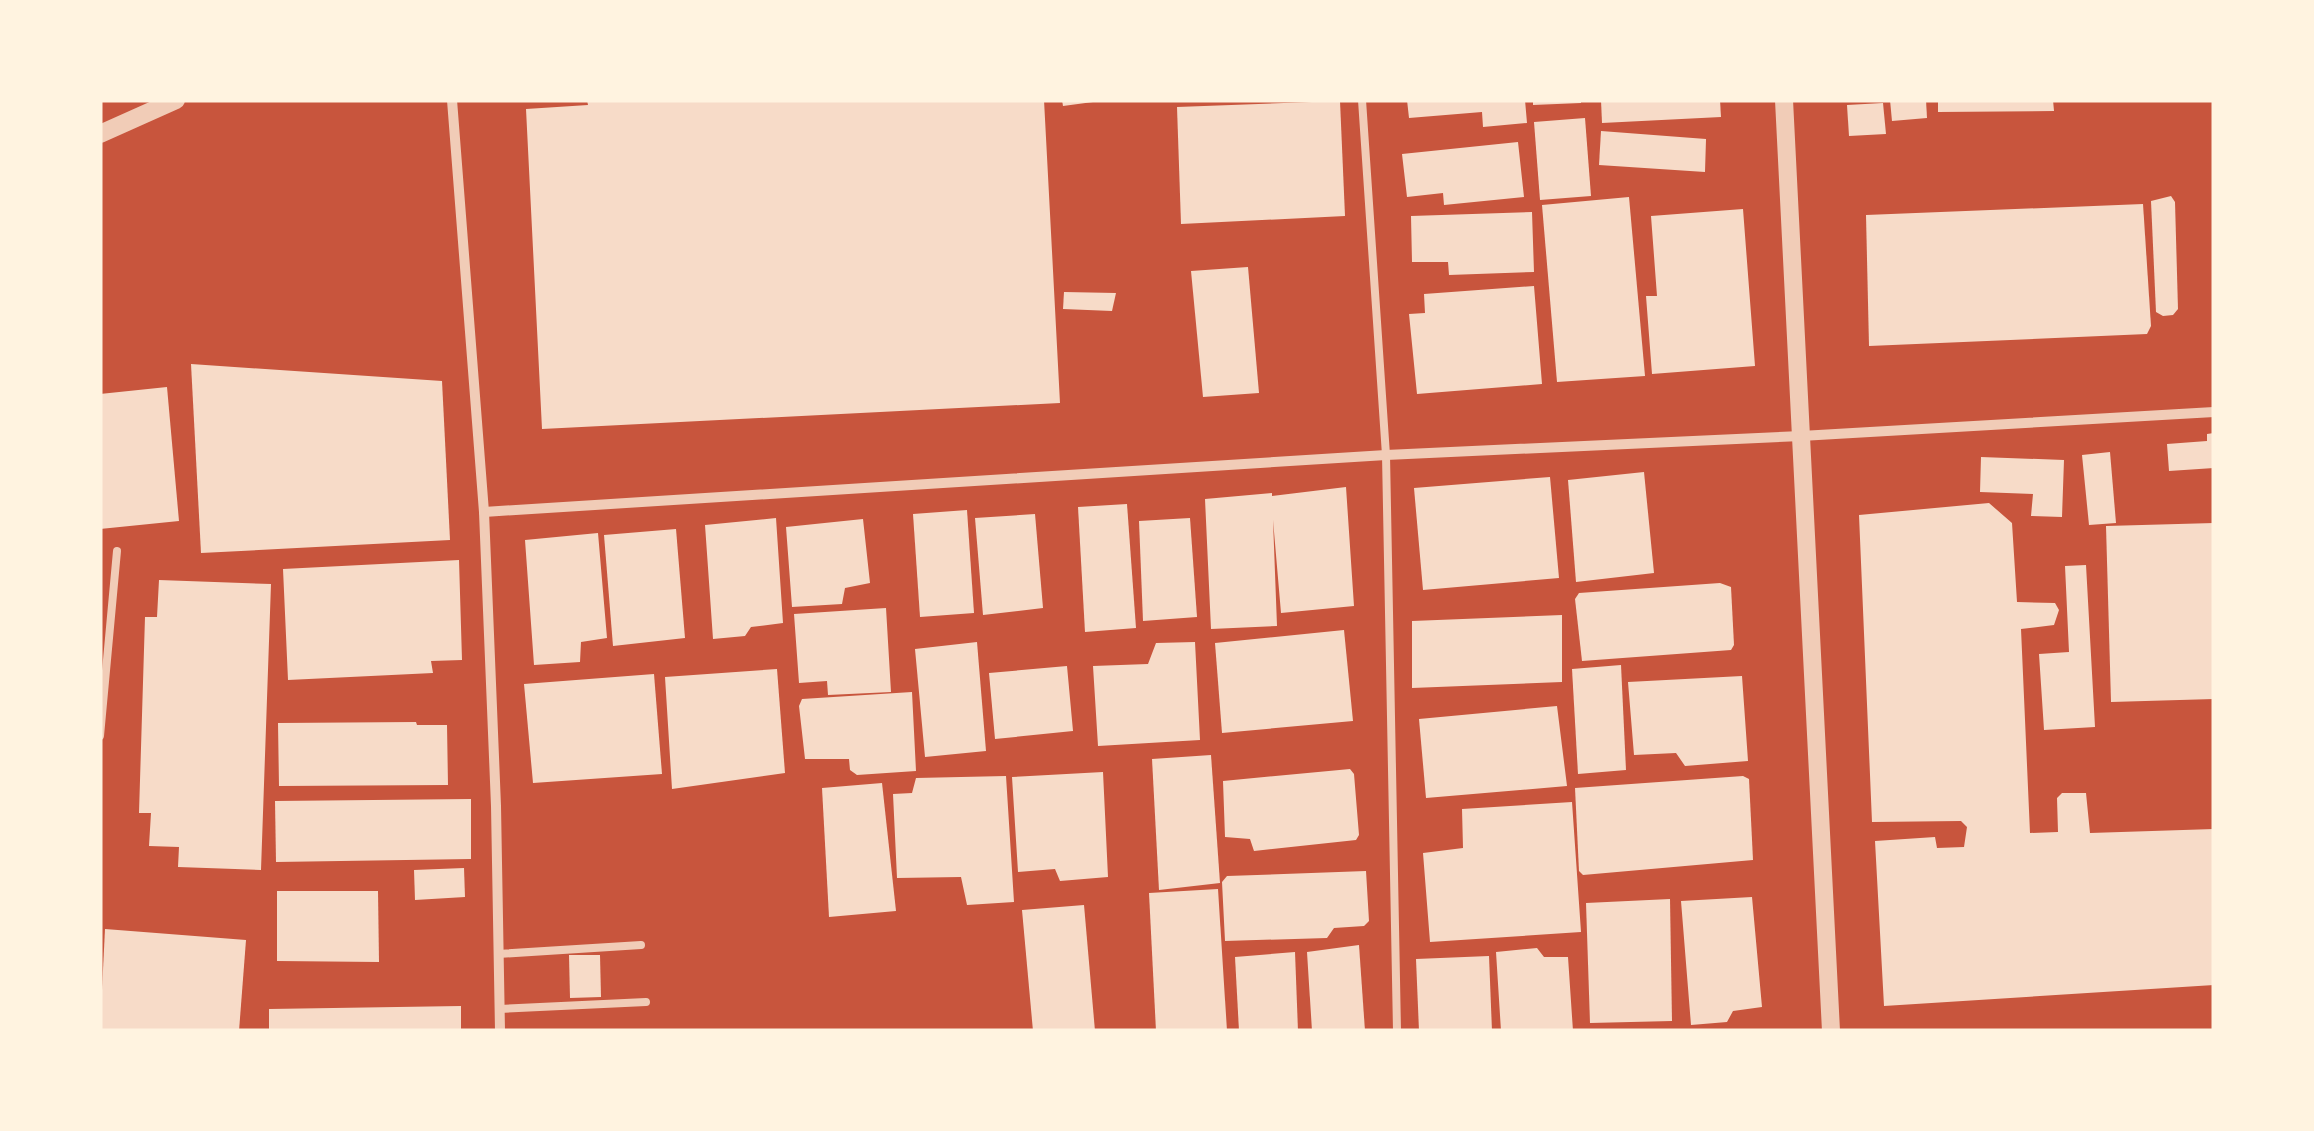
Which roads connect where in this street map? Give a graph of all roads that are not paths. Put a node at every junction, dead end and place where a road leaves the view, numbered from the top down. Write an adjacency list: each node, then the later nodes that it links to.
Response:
1 (176, 100): 5 (street)
2 (452, 100): 9 (street)
3 (1362, 100): 8 (lane)
4 (1784, 100): 7 (street)
5 (100, 134)
6 (2214, 412): 7 (street)
7 (1801, 436): 8 (street); 18 (street)
8 (1386, 455): 9 (street); 17 (lane)
9 (484, 512): 13 (street)
10 (117, 551): 11 (lane)
11 (100, 736)
12 (642, 945): 13 (lane)
13 (498, 954): 15 (street)
14 (646, 1002): 15 (lane)
15 (500, 1009): 16 (street)
16 (500, 1031)
17 (1396, 1031)
18 (1832, 1031)

